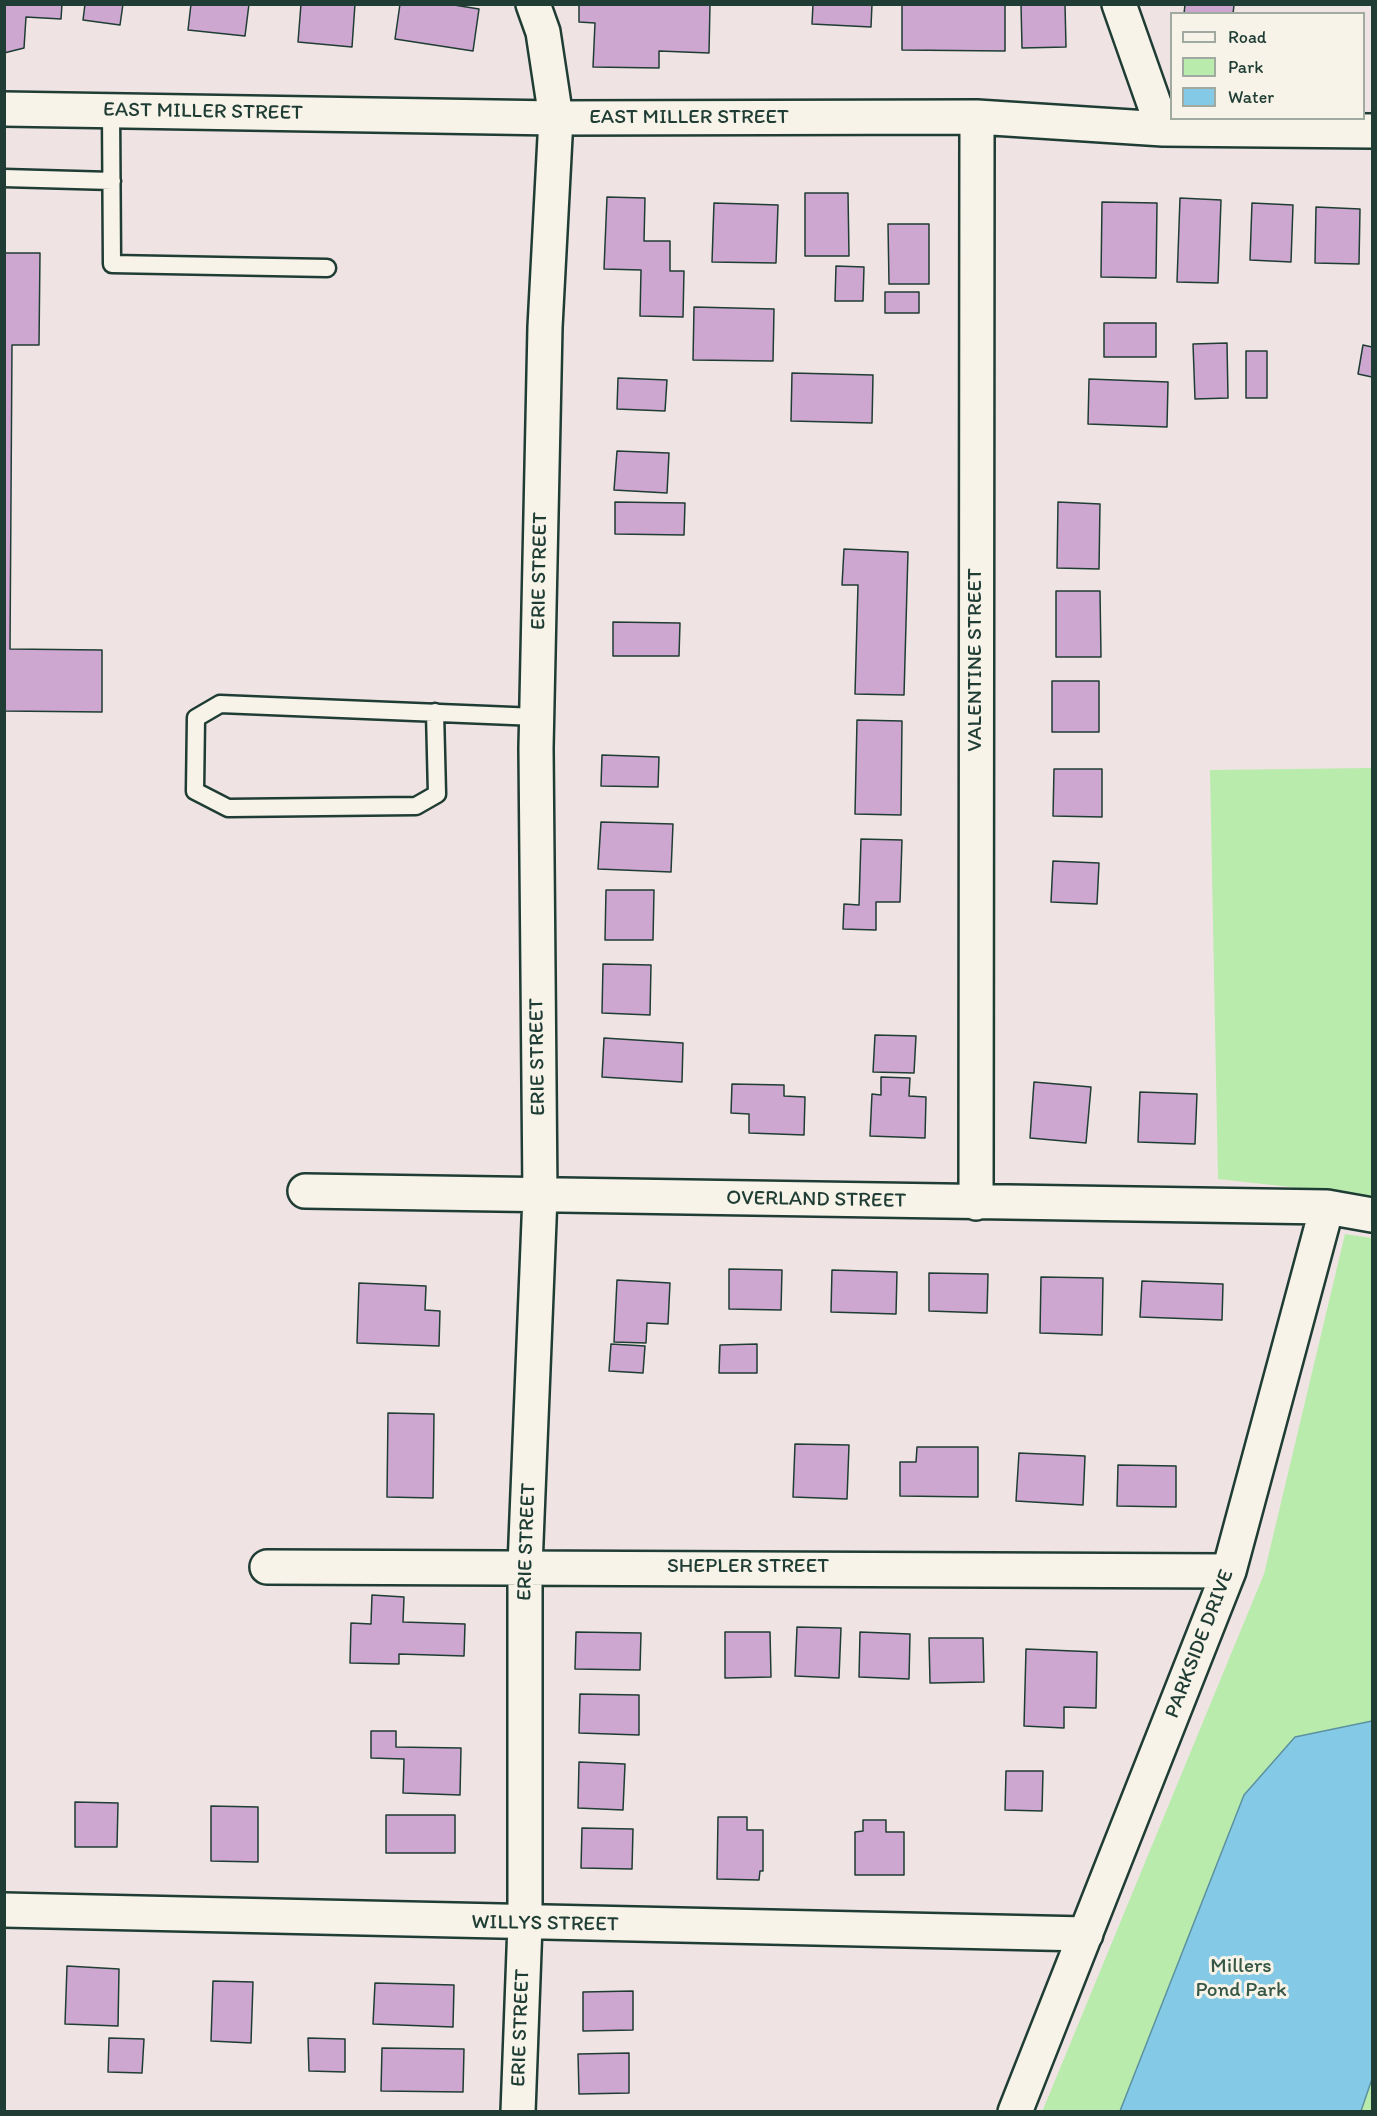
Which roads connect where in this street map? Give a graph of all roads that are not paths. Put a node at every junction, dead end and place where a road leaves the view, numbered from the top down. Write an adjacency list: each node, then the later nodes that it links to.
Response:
1 (533, 4): 6 (street, ERIE STREET)
2 (1119, 4): 7 (street)
3 (4, 108): 4 (street, EAST MILLER STREET)
4 (111, 110): 6 (street, EAST MILLER STREET); 10 (lane)
5 (977, 117): 6 (street, EAST MILLER STREET); 7 (street, EAST MILLER STREET); 16 (street, VALENTINE STREET)
6 (556, 118): 13 (street, ERIE STREET)
7 (1163, 129): 8 (street, EAST MILLER STREET)
8 (1372, 131)
9 (4, 178): 10 (lane)
10 (112, 181): 11 (lane)
11 (327, 268)
12 (435, 712): 12 (lane); 13 (lane)
13 (537, 717): 15 (street, ERIE STREET)
14 (306, 1191): 15 (street, OVERLAND STREET)
15 (540, 1196): 16 (street, OVERLAND STREET); 19 (street, ERIE STREET)
16 (976, 1203): 17 (street, OVERLAND STREET)
17 (1327, 1207): 18 (street); 21 (street, PARKSIDE DRIVE)
18 (1372, 1215)
19 (525, 1566): 20 (street, SHEPLER STREET); 21 (street, SHEPLER STREET); 23 (street, ERIE STREET)
20 (267, 1567)
21 (1229, 1571): 24 (street, PARKSIDE DRIVE)
22 (4, 1910): 23 (street, WILLYS STREET)
23 (525, 1924): 24 (street, WILLYS STREET); 25 (street, ERIE STREET)
24 (1086, 1934): 26 (street, PARKSIDE DRIVE)
25 (518, 2112)
26 (1015, 2112)

